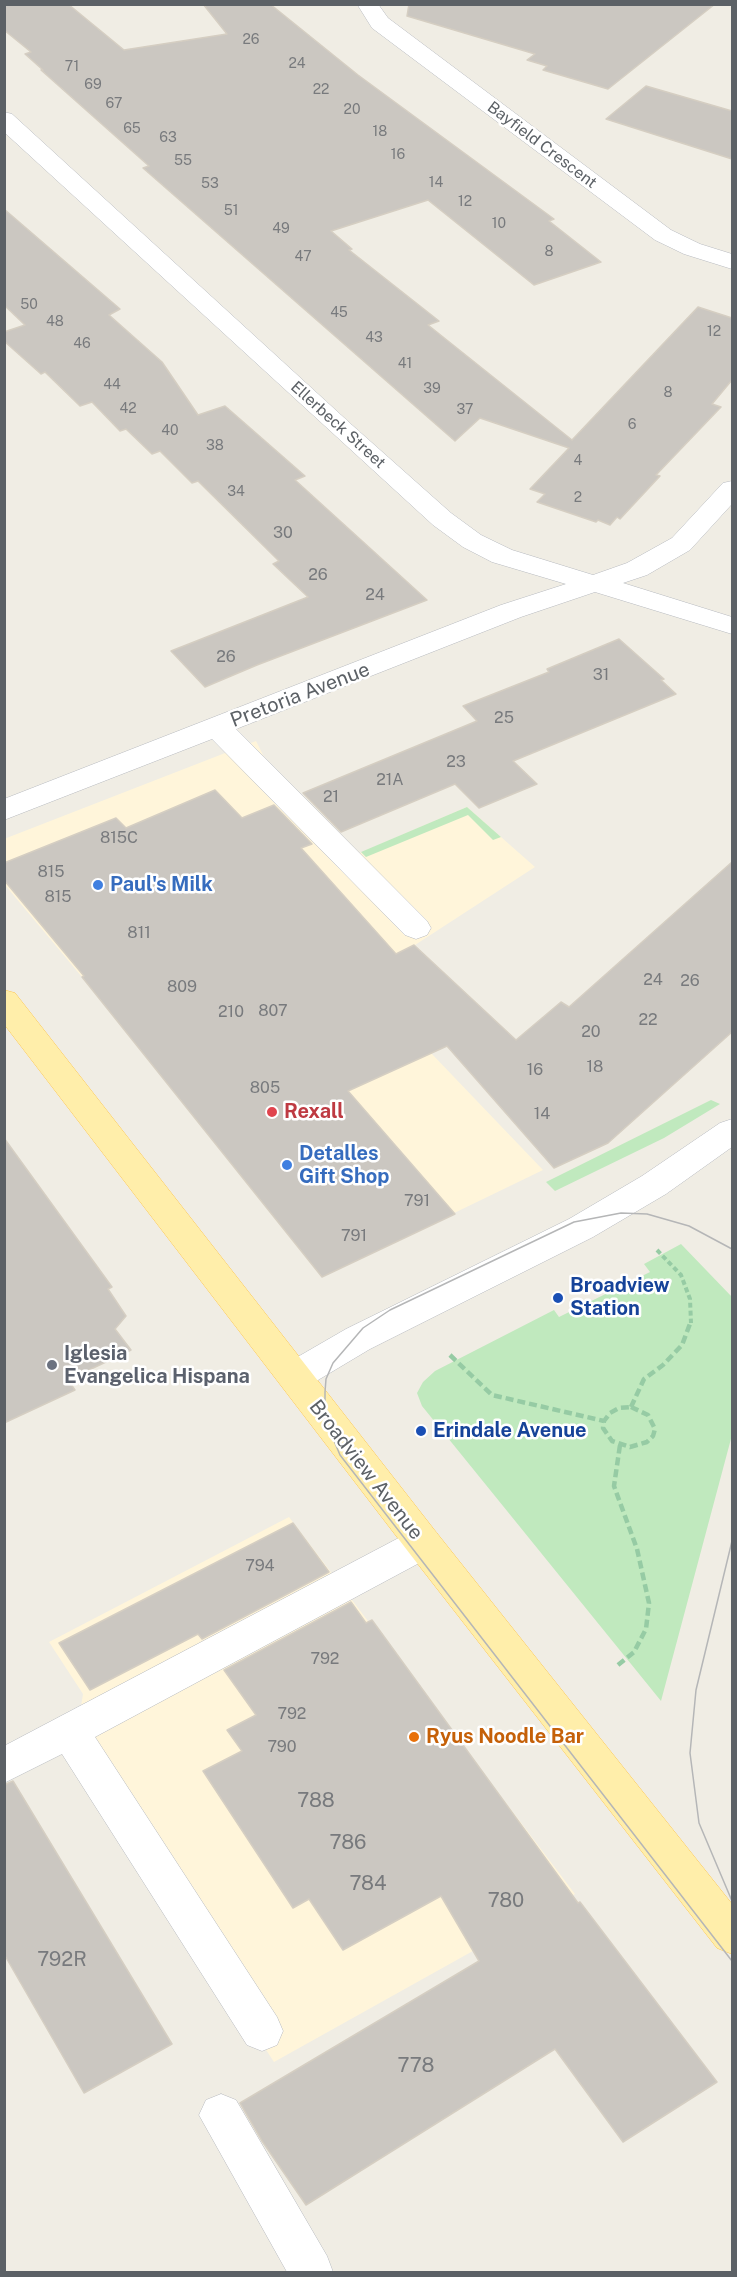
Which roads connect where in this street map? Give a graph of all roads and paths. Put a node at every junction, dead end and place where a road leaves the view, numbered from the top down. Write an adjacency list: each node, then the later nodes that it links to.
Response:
1 (367, 4): 3 (street, Bayfield Crescent)
2 (4, 119): 5 (street, Ellerbeck Street)
3 (732, 262)
4 (732, 489): 5 (street, Pretoria Avenue)
5 (596, 583): 6 (street, Ellerbeck Street); 7 (street, Pretoria Avenue)
6 (732, 626)
7 (217, 727): 8 (street, Pretoria Avenue); 9 (street)
8 (4, 810)
9 (416, 928)
10 (4, 1000): 14 (main road, Broadview Avenue)
11 (732, 1131): 14 (street)
12 (657, 1250): 15 (path)
13 (450, 1355): 16 (path)
14 (295, 1376): 18 (main road, Broadview Avenue)
15 (631, 1407): 16 (path); 17 (path)
16 (604, 1421): 17 (path)
17 (620, 1445): 19 (path)
18 (423, 1543): 20 (street); 22 (main road, Broadview Avenue)
19 (618, 1665)
20 (69, 1731): 21 (street); 23 (street)
21 (4, 1766)
22 (732, 1935)
23 (262, 2031)
24 (221, 2115): 25 (street)
25 (311, 2272)

